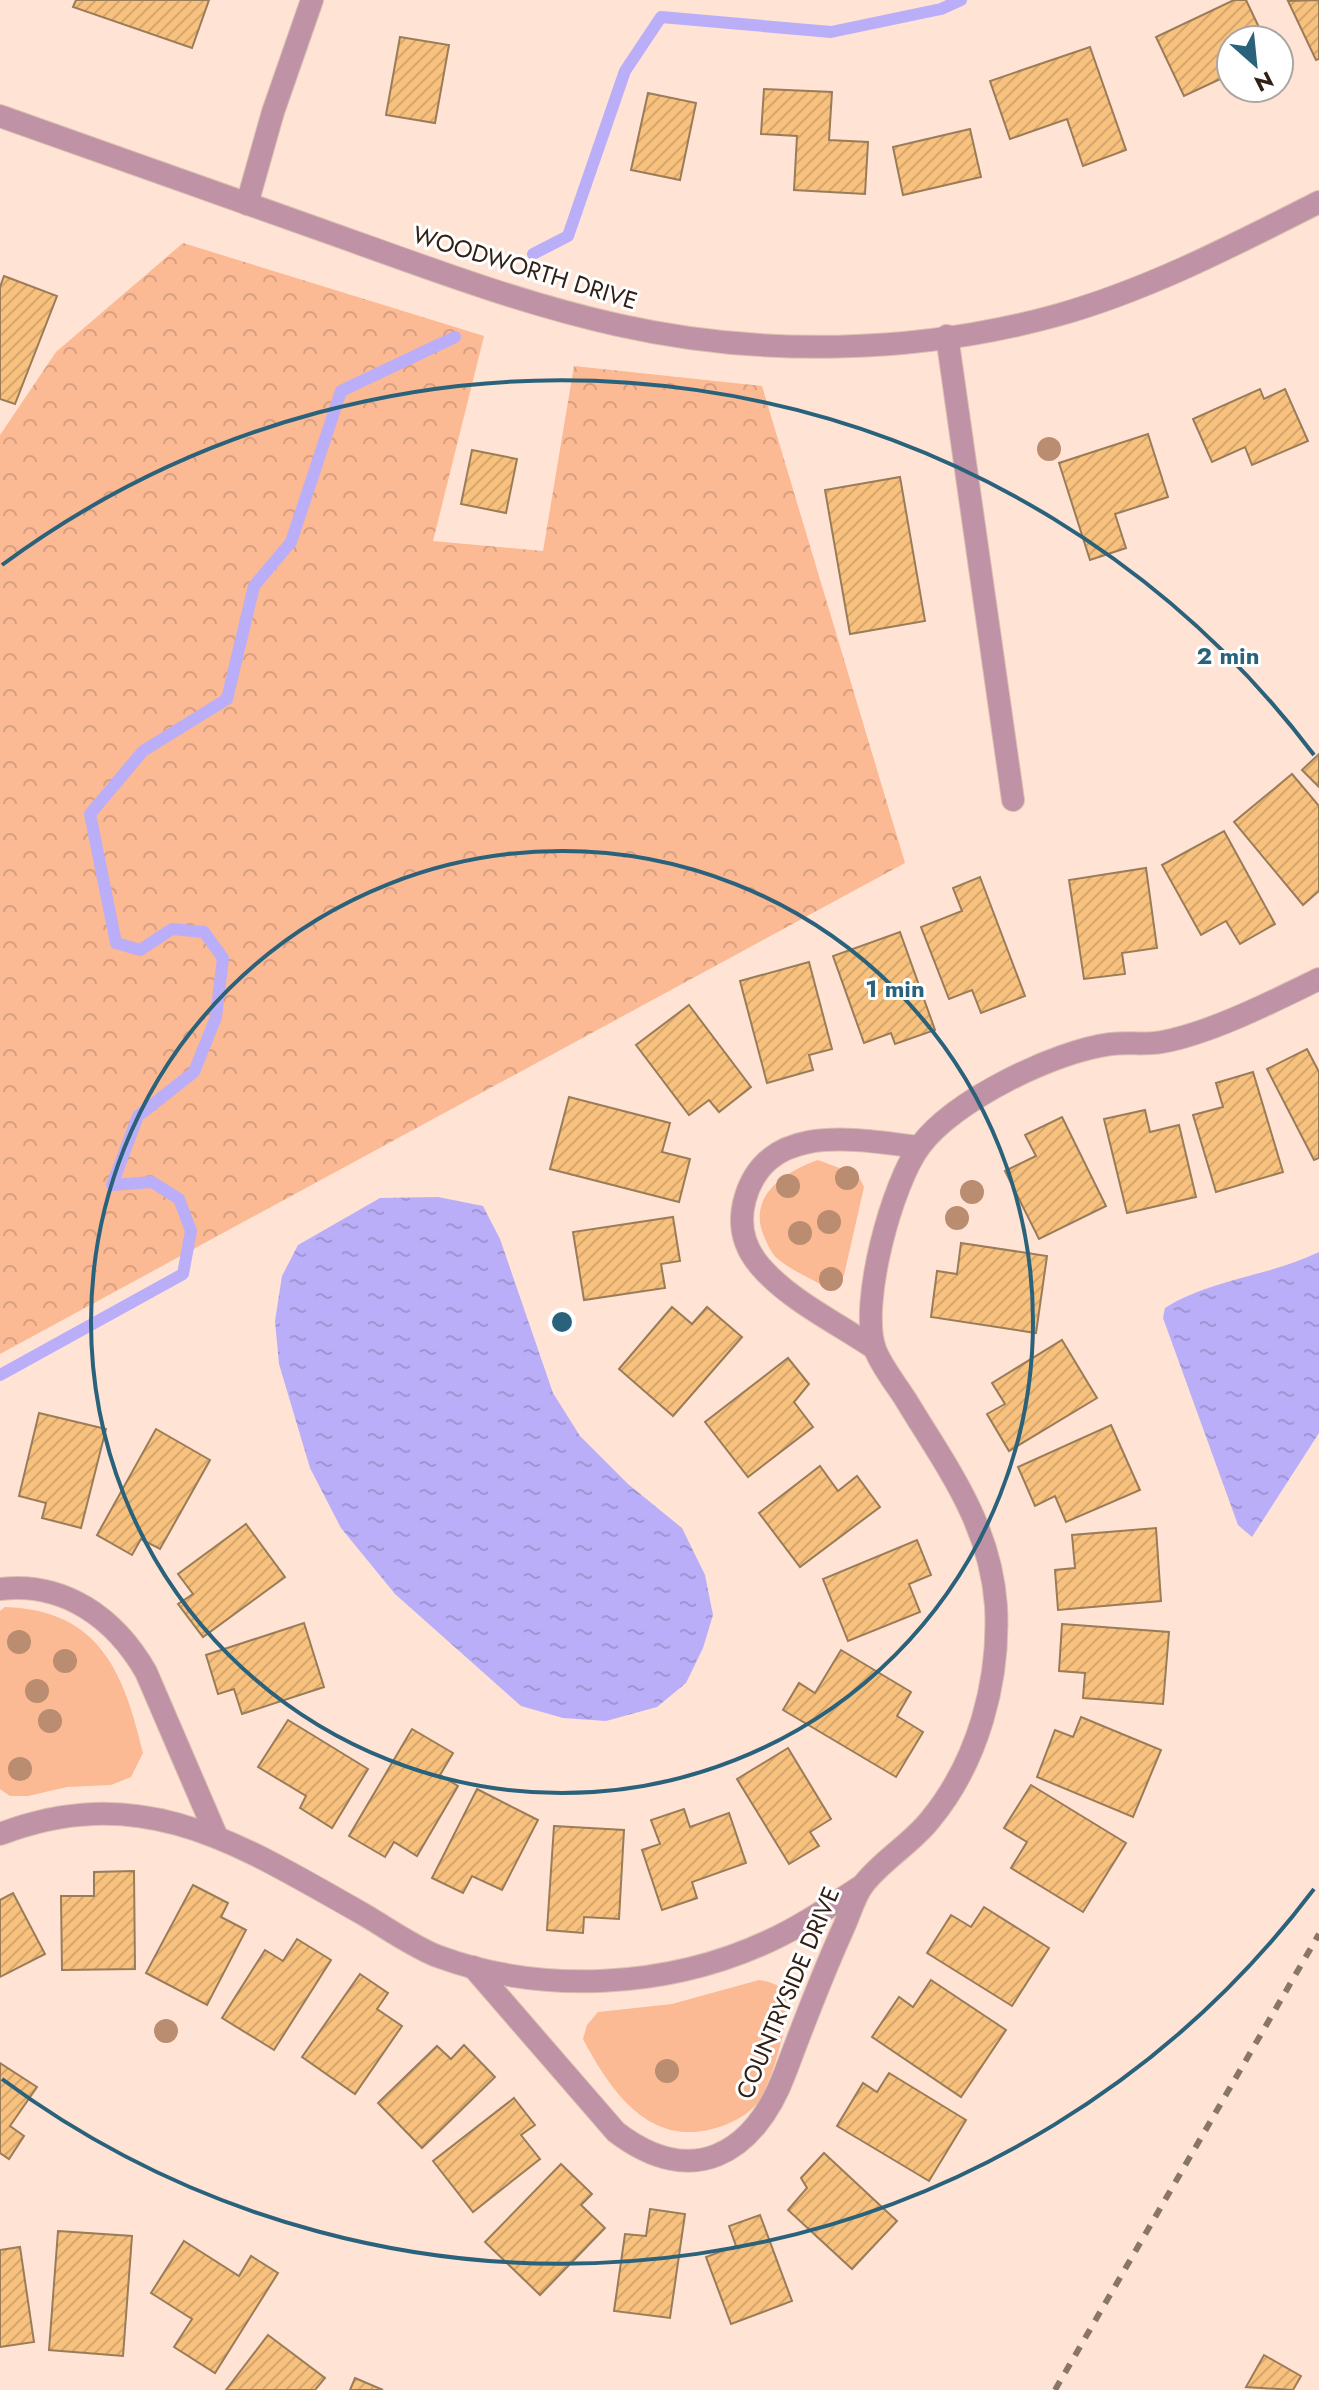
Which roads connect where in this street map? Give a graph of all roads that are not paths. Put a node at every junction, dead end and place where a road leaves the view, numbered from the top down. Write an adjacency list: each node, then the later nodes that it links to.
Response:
1 (312, 0): 4 (street)
2 (0, 116): 4 (street, WOODWORTH DRIVE)
3 (1319, 202): 5 (street, WOODWORTH DRIVE)
4 (247, 204): 5 (street, WOODWORTH DRIVE)
5 (947, 336): 6 (street)
6 (1013, 800)
7 (1319, 979): 8 (street, COUNTRYSIDE DRIVE)
8 (919, 1147): 9 (street, COUNTRYSIDE DRIVE); 9 (street, COUNTRYSIDE DRIVE)
9 (874, 1348): 13 (street, COUNTRYSIDE DRIVE)
10 (0, 1589): 12 (street)
11 (0, 1834): 12 (street, COUNTRYSIDE DRIVE)
12 (217, 1837): 14 (street, COUNTRYSIDE DRIVE)
13 (863, 1885): 14 (street, COUNTRYSIDE DRIVE); 14 (street, COUNTRYSIDE DRIVE)
14 (473, 1967)

